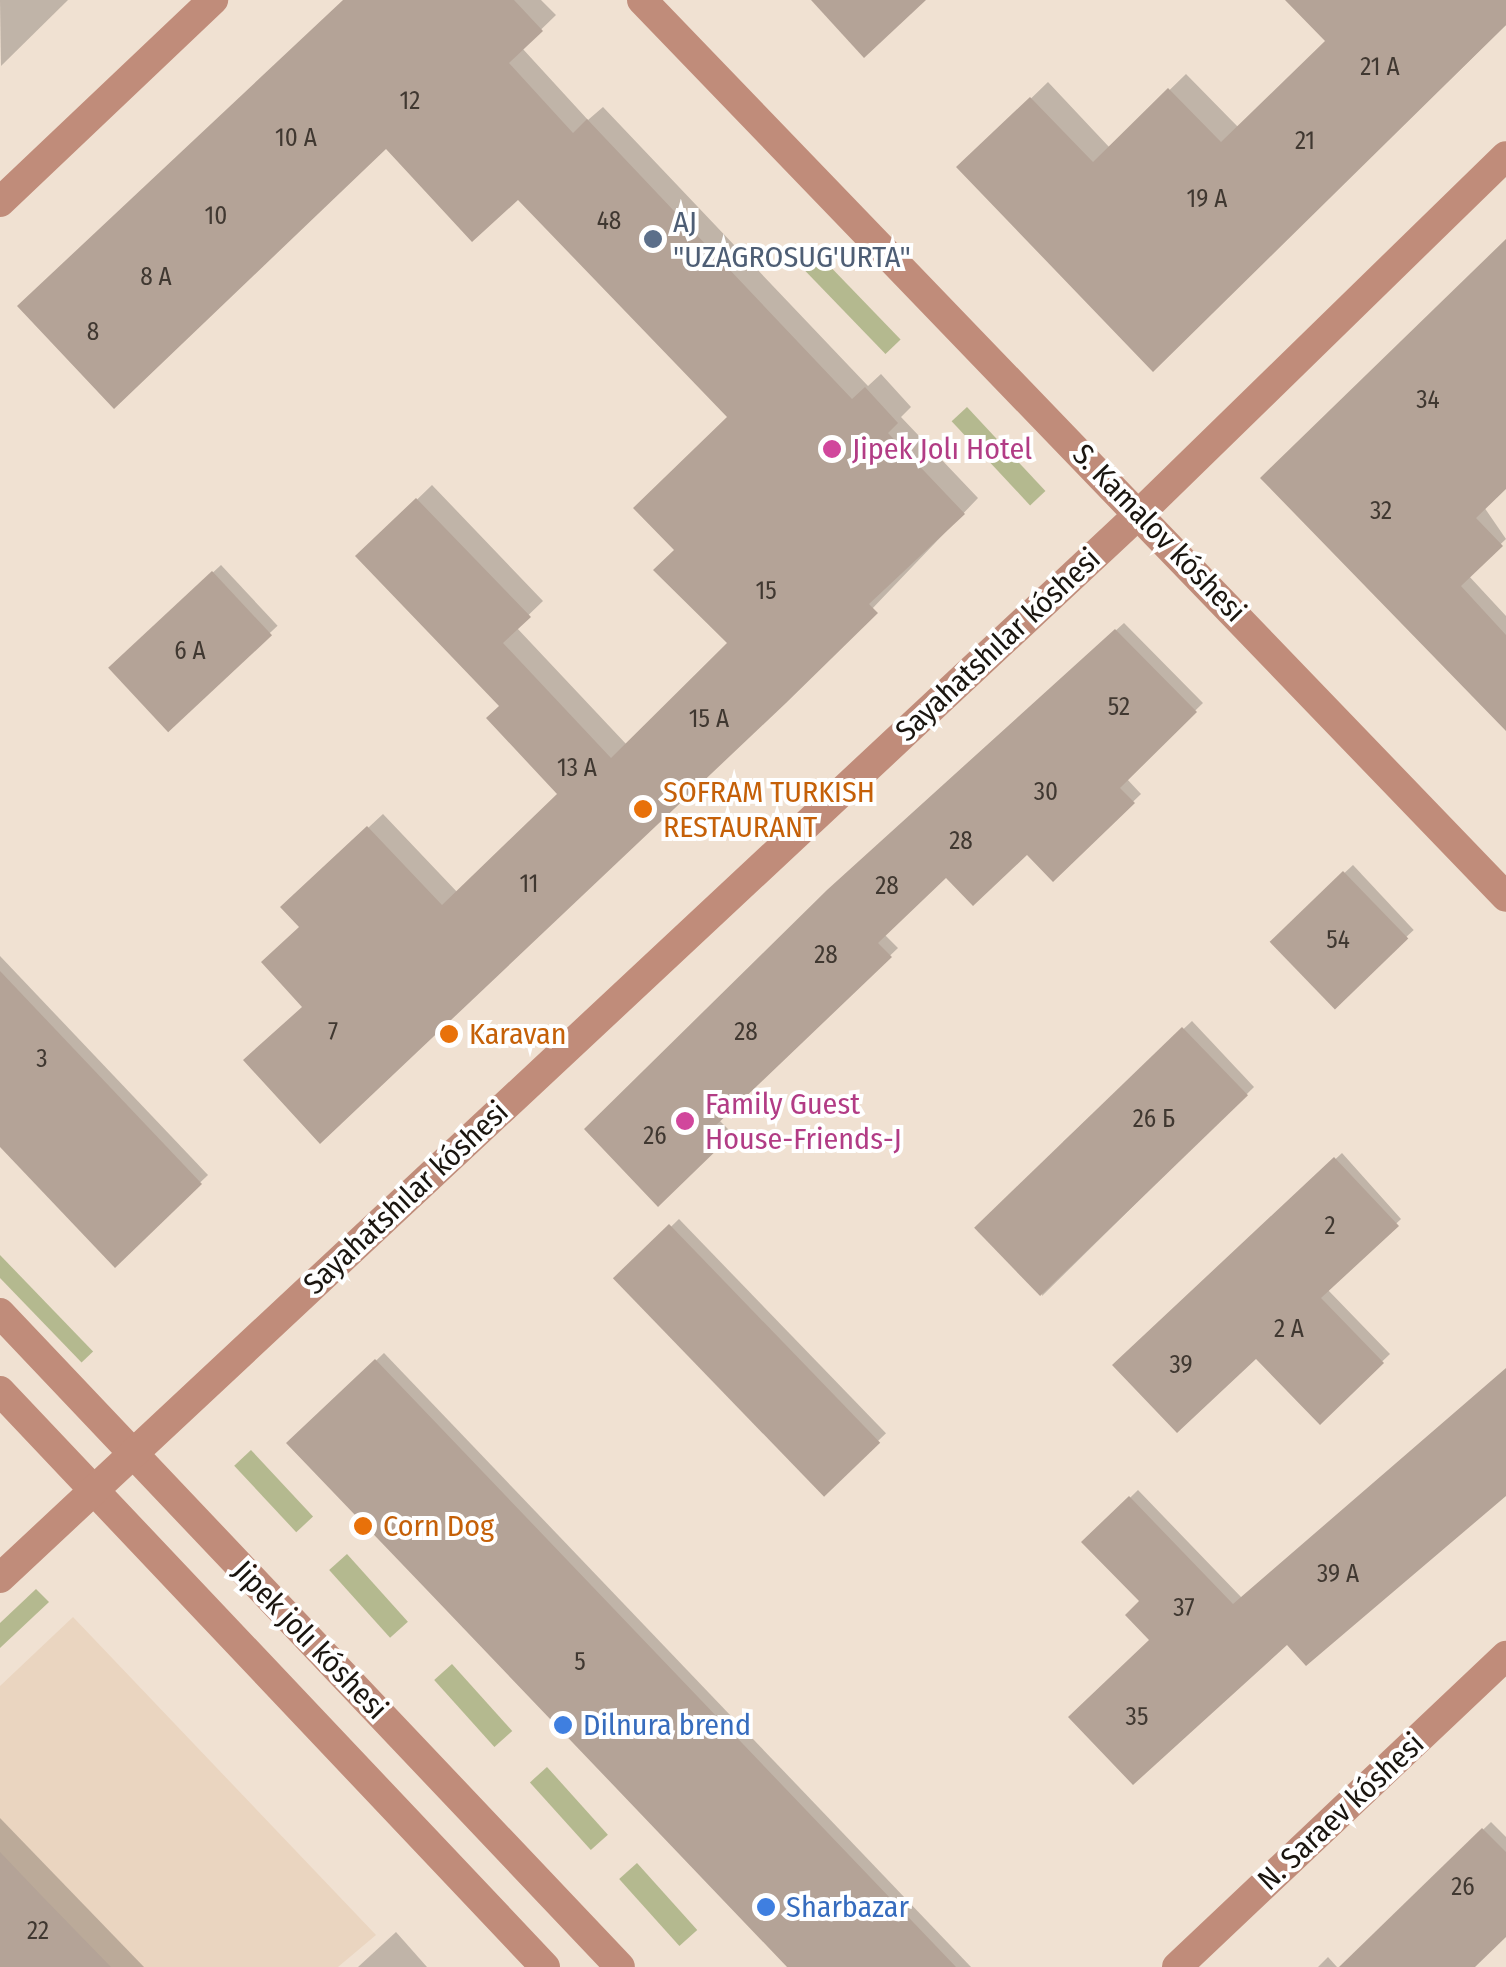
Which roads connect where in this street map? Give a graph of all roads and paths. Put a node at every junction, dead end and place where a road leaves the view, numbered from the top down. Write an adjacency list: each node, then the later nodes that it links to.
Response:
1 (213, 0): 4 (street)
2 (642, 0): 5 (street, S. Kamalov kóshesi)
3 (1506, 156): 5 (street, Sayahatshılar kóshesi)
4 (0, 202)
5 (1140, 513): 6 (street, S. Kamalov kóshesi); 9 (street, Sayahatshılar kóshesi)
6 (1506, 897)
7 (0, 1313): 9 (street, Jipek jolı kóshesi)
8 (0, 1391): 10 (street, Jipek jolı kóshesi)
9 (132, 1452): 10 (street, Sayahatshılar kóshesi); 14 (street, Jipek jolı kóshesi)
10 (94, 1490): 11 (street, Sayahatshılar kóshesi); 13 (street, Jipek jolı kóshesi)
11 (0, 1578)
12 (1506, 1656): 15 (street, N. Saraev kóshesi)
13 (545, 1967)
14 (620, 1967)
15 (1177, 1967)

